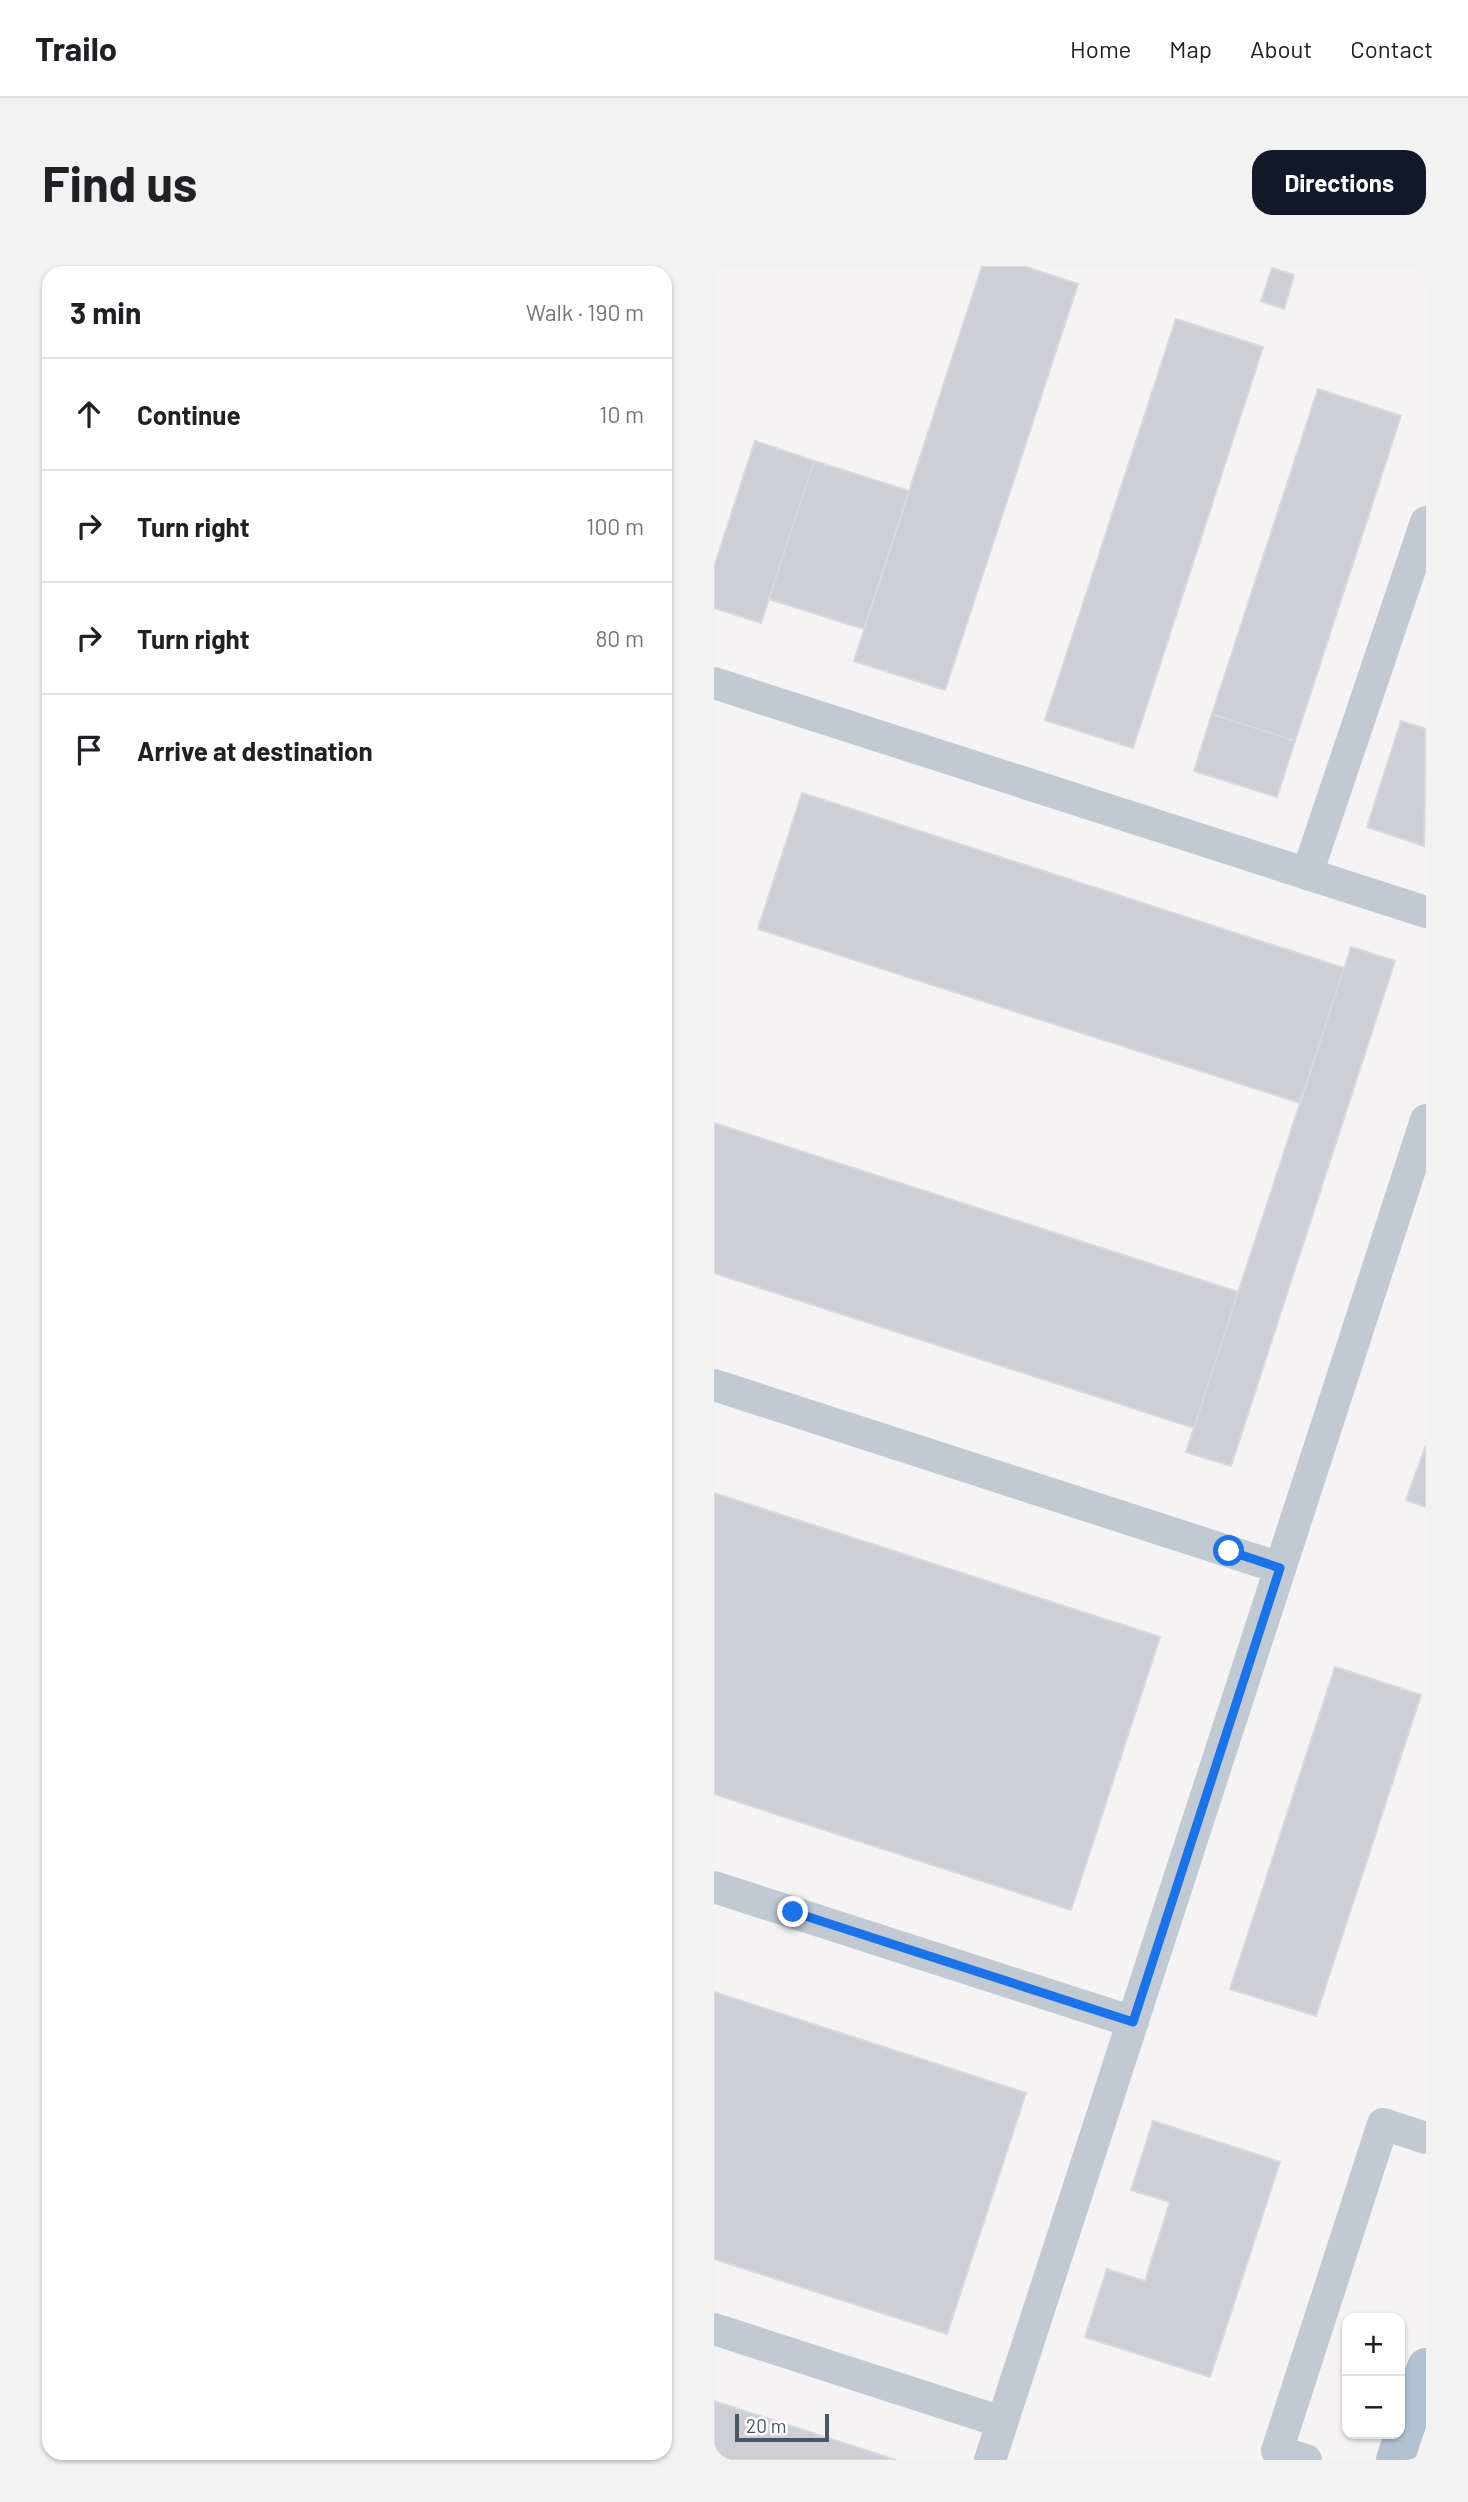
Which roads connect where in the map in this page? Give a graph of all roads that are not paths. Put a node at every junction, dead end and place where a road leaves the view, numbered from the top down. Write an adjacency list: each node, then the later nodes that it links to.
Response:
1 (1426, 522): 3 (lane)
2 (714, 683): 3 (lane)
3 (1307, 874): 4 (lane)
4 (1426, 912)
5 (1426, 1120): 7 (lane)
6 (714, 1385): 7 (lane)
7 (1280, 1568): 9 (lane)
8 (714, 1887): 9 (lane)
9 (1133, 2022): 13 (lane)
10 (1426, 2138): 15 (lane)
11 (714, 2329): 13 (lane)
12 (1426, 2367): 16 (main road)
13 (1002, 2422): 14 (lane)
14 (990, 2460)
15 (1306, 2460)
16 (1395, 2460)

